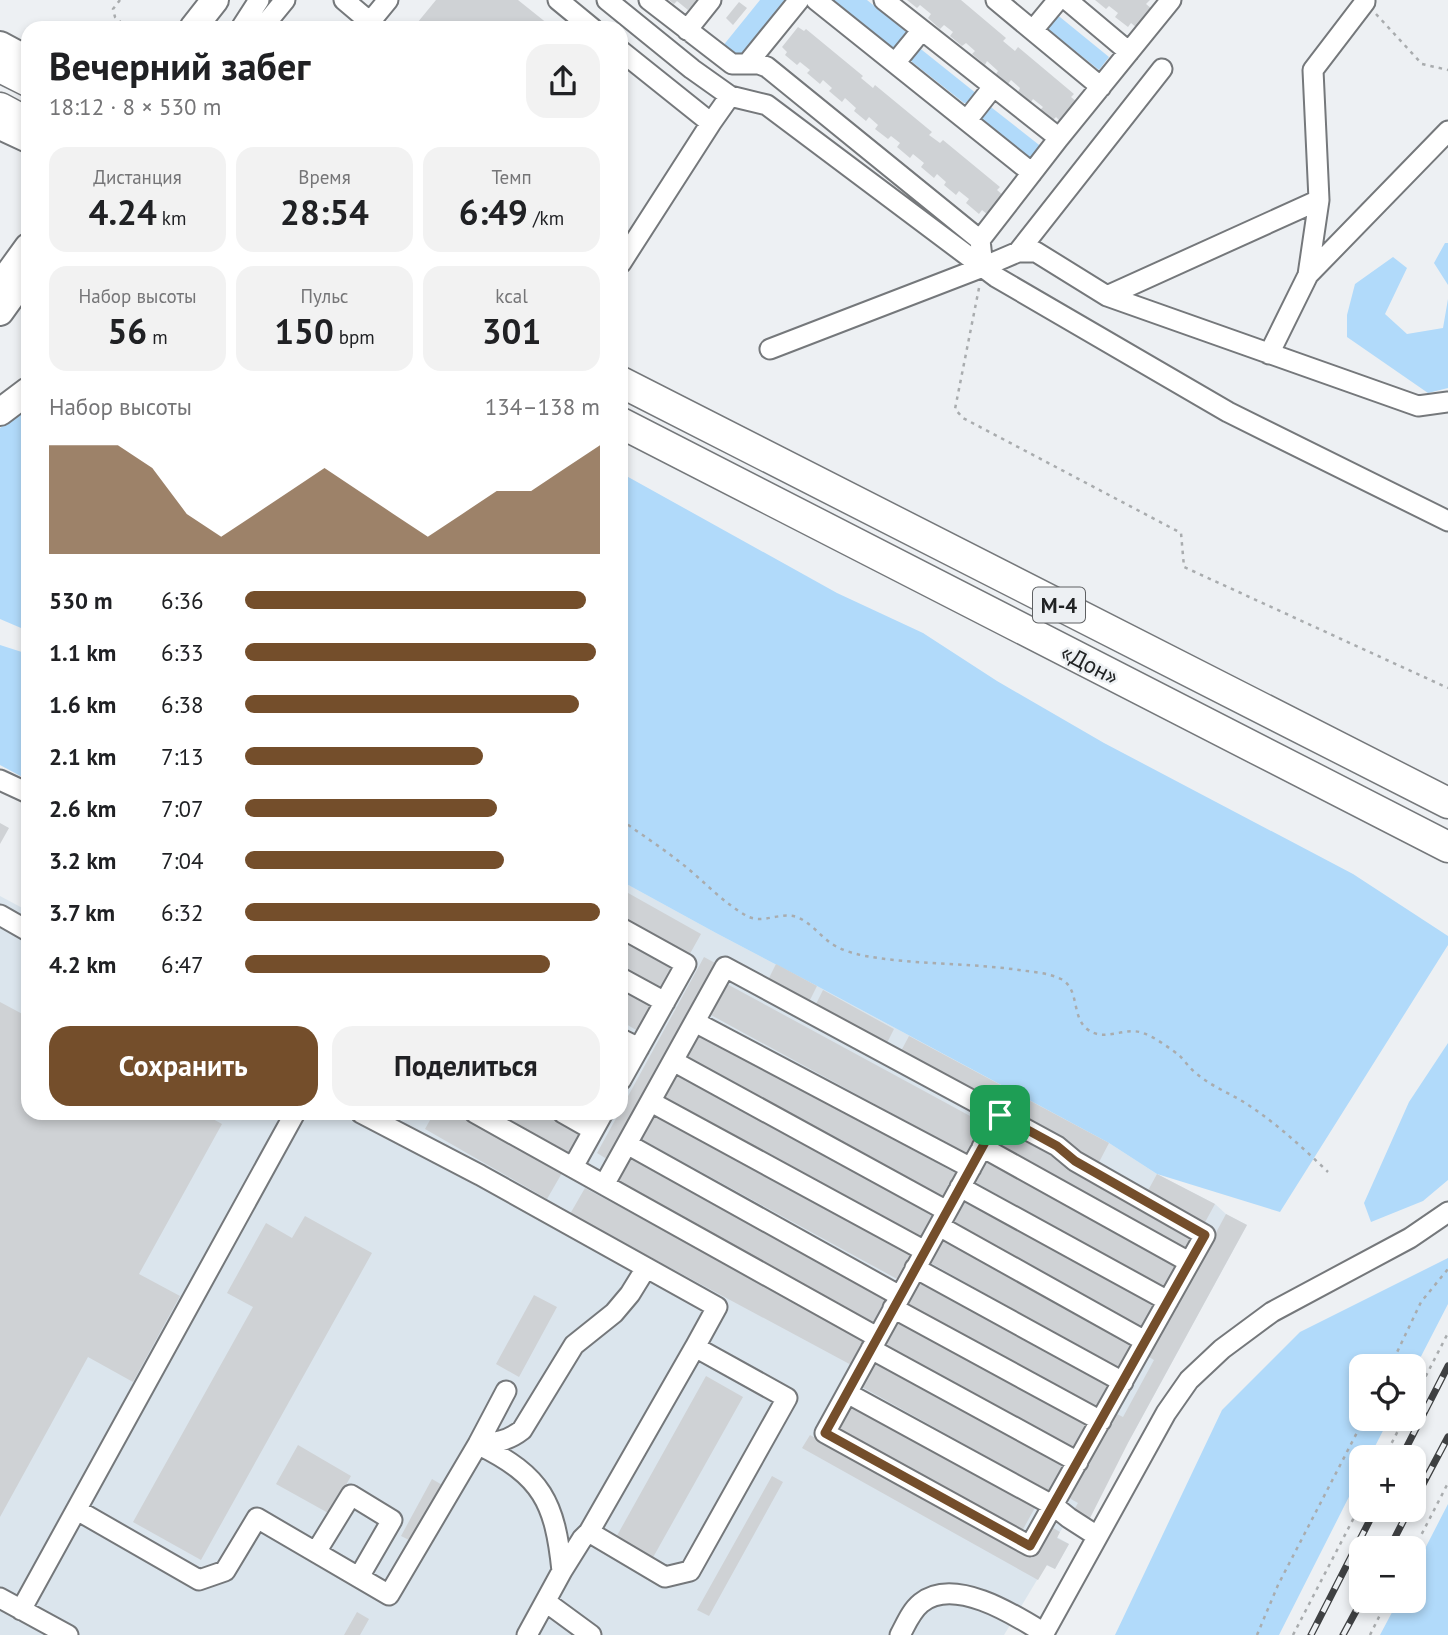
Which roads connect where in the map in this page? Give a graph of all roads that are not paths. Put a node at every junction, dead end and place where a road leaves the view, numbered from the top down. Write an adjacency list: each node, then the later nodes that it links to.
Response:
1 (215, 0): 19 (main road)
2 (233, 0): 20 (main road)
3 (259, 0): 21 (street)
4 (285, 0): 22 (street)
5 (344, 0): 23 (street)
6 (388, 0): 24 (street)
7 (558, 0): 25 (street)
8 (607, 0): 40 (street)
9 (649, 0): 26 (street)
10 (710, 0): 26 (street)
11 (799, 0): 34 (street)
12 (816, 0): 33 (street)
13 (884, 0): 27 (street)
14 (996, 0): 28 (street)
15 (1058, 0): 28 (street)
16 (1067, 0): 30 (street)
17 (1171, 0): 30 (street)
18 (1365, 1): 50 (street)
19 (198, 21)
20 (217, 21)
21 (245, 21)
22 (268, 21)
23 (363, 21)
24 (370, 21)
25 (584, 21)
26 (687, 30): 34 (street)
27 (922, 30): 33 (street); 38 (street)
28 (1033, 30): 39 (street)
29 (0, 45): 31 (main road)
30 (1129, 52): 39 (street)
31 (21, 56)
32 (628, 57): 44 (street)
33 (895, 63): 43 (street)
34 (747, 64): 51 (street)
35 (0, 67): 37 (highway)
36 (1162, 69): 53 (street)
37 (21, 78)
38 (993, 87): 43 (street); 48 (street)
39 (1101, 87): 48 (street)
40 (730, 96): 44 (street); 56 (street)
41 (0, 108): 42 (highway)
42 (21, 119)
43 (967, 120): 49 (street)
44 (711, 123): 52 (street)
45 (0, 126): 47 (main road)
46 (1448, 131): 57 (street)
47 (21, 136)
48 (1059, 138): 49 (street)
49 (1032, 173): 51 (street)
50 (1319, 200): 57 (street); 61 (street)
51 (980, 240): 56 (street)
52 (628, 252)
53 (1018, 252): 56 (street); 61 (street)
54 (21, 254): 58 (main road)
55 (21, 256): 60 (main road)
56 (984, 267): 63 (street); 72 (street)
57 (1308, 275): 64 (street)
58 (0, 276)
59 (21, 283): 62 (main road)
60 (0, 286)
61 (1107, 296): 64 (street)
62 (0, 312)
63 (770, 349)
64 (1269, 354): 68 (street)
65 (628, 375): 69 (street)
66 (628, 386): 69 (highway, «Дон» / М-4)
67 (21, 396): 70 (main road)
68 (1448, 402)
69 (670, 407): 75 (highway, «Дон» / М-4)
70 (0, 412)
71 (628, 427): 76 (highway, «Дон» / М-4)
72 (1448, 521)
73 (0, 780): 74 (street)
74 (21, 790)
75 (1448, 803)
76 (1448, 847)
77 (0, 915): 78 (street)
78 (21, 926)
79 (628, 932): 81 (street)
80 (628, 982): 81 (street)
81 (665, 1002): 84 (street)
82 (695, 1023): 85 (street); 88 (street); 96 (street)
83 (628, 1042): 84 (street)
84 (639, 1048): 86 (street)
85 (673, 1061): 87 (street); 100 (street)
86 (628, 1068)
87 (651, 1102): 93 (street); 101 (street)
88 (1000, 1115): 94 (street); 102 (street)
89 (291, 1120): 116 (street)
90 (374, 1120): 103 (street)
91 (488, 1120): 95 (street)
92 (598, 1121): 95 (street)
93 (627, 1144): 97 (street); 105 (street)
94 (982, 1147): 96 (street); 102 (street)
95 (573, 1167): 97 (street)
96 (971, 1168): 98 (street)
97 (604, 1185): 107 (street)
98 (960, 1187): 100 (street); 104 (street)
99 (1448, 1212): 118 (street)
100 (943, 1219): 101 (street); 106 (street)
101 (920, 1260): 105 (street); 109 (street)
102 (1189, 1262): 104 (street)
103 (646, 1268): 108 (street); 113 (street)
104 (1168, 1301): 106 (street)
105 (896, 1302): 107 (street); 112 (street)
106 (1145, 1341): 109 (street)
107 (874, 1343): 111 (street); 114 (street)
108 (695, 1347): 117 (street); 117 (street)
109 (1123, 1382): 112 (street)
110 (506, 1391): 113 (street)
111 (847, 1393): 115 (street); 115 (street)
112 (1101, 1422): 114 (street)
113 (478, 1444): 120 (street); 121 (street)
114 (1078, 1462): 115 (street)
115 (1054, 1506): 118 (street)
116 (77, 1510): 119 (street); 124 (street)
117 (589, 1532): 120 (street)
118 (1097, 1536): 125 (street)
119 (316, 1552): 121 (street); 121 (street)
120 (562, 1571): 123 (street)
121 (359, 1577)
122 (0, 1598): 124 (street)
123 (546, 1602): 127 (street); 128 (street)
124 (21, 1610): 126 (street)
125 (1043, 1634): 129 (street)
126 (68, 1635)
127 (527, 1635)
128 (591, 1635)
129 (900, 1635)

